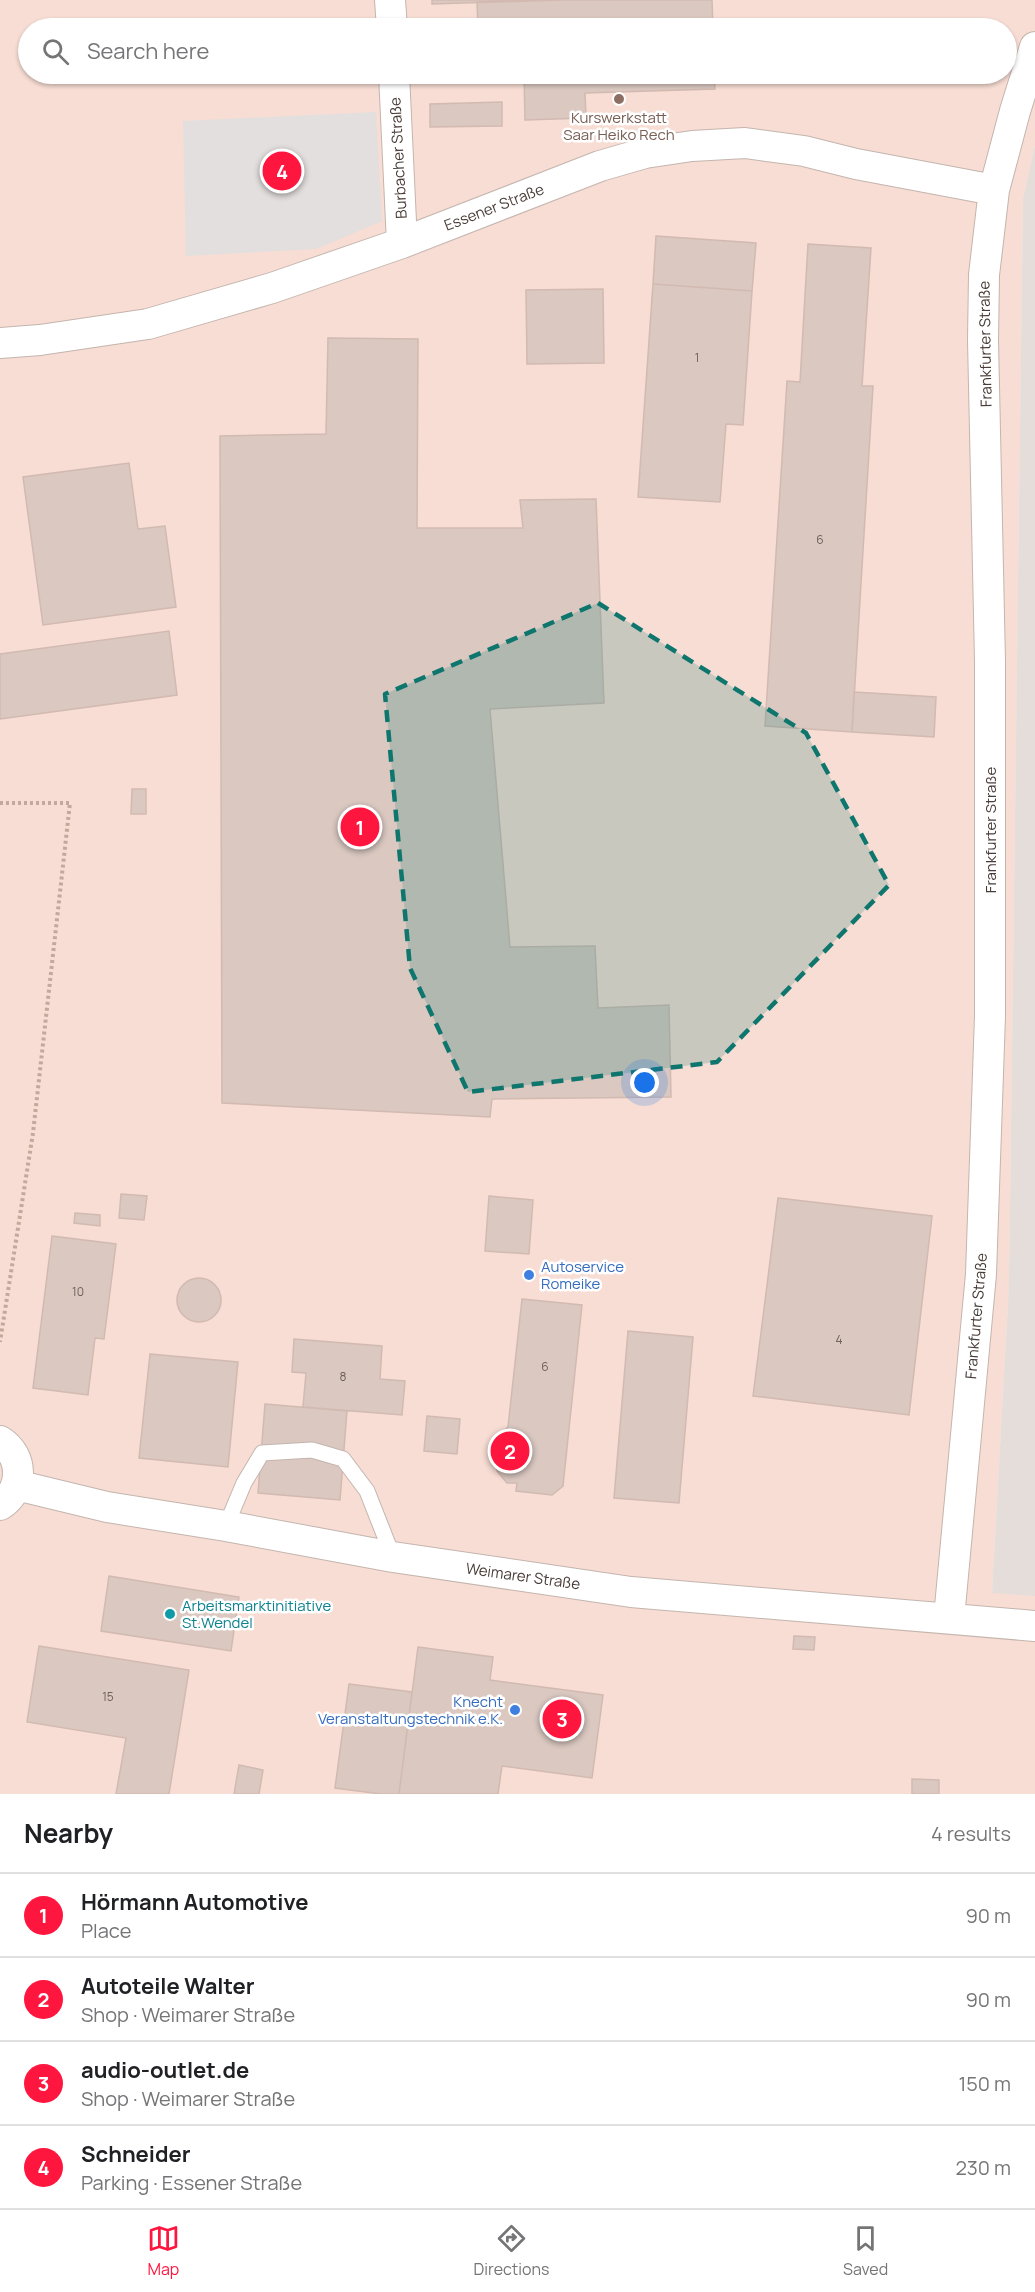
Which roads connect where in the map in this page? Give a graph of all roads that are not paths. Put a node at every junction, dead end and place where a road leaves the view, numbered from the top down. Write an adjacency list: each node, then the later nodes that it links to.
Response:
1 (390, 0): 2 (street)
2 (391, 18)
3 (1034, 56): 5 (street, Frankfurter Straße)
4 (394, 84): 6 (street, Burbacher Straße)
5 (994, 190): 6 (street, Essener Straße); 12 (street, Frankfurter Straße)
6 (402, 243): 7 (street, Essener Straße)
7 (0, 343)
8 (0, 1441): 9 (street, Weimarer Straße)
9 (8, 1495): 10 (street, Weimarer Straße)
10 (226, 1526): 11 (street, Weimarer Straße); 11 (lane)
11 (393, 1557): 12 (street, Weimarer Straße)
12 (949, 1618): 13 (street, Weimarer Straße)
13 (1035, 1626)

